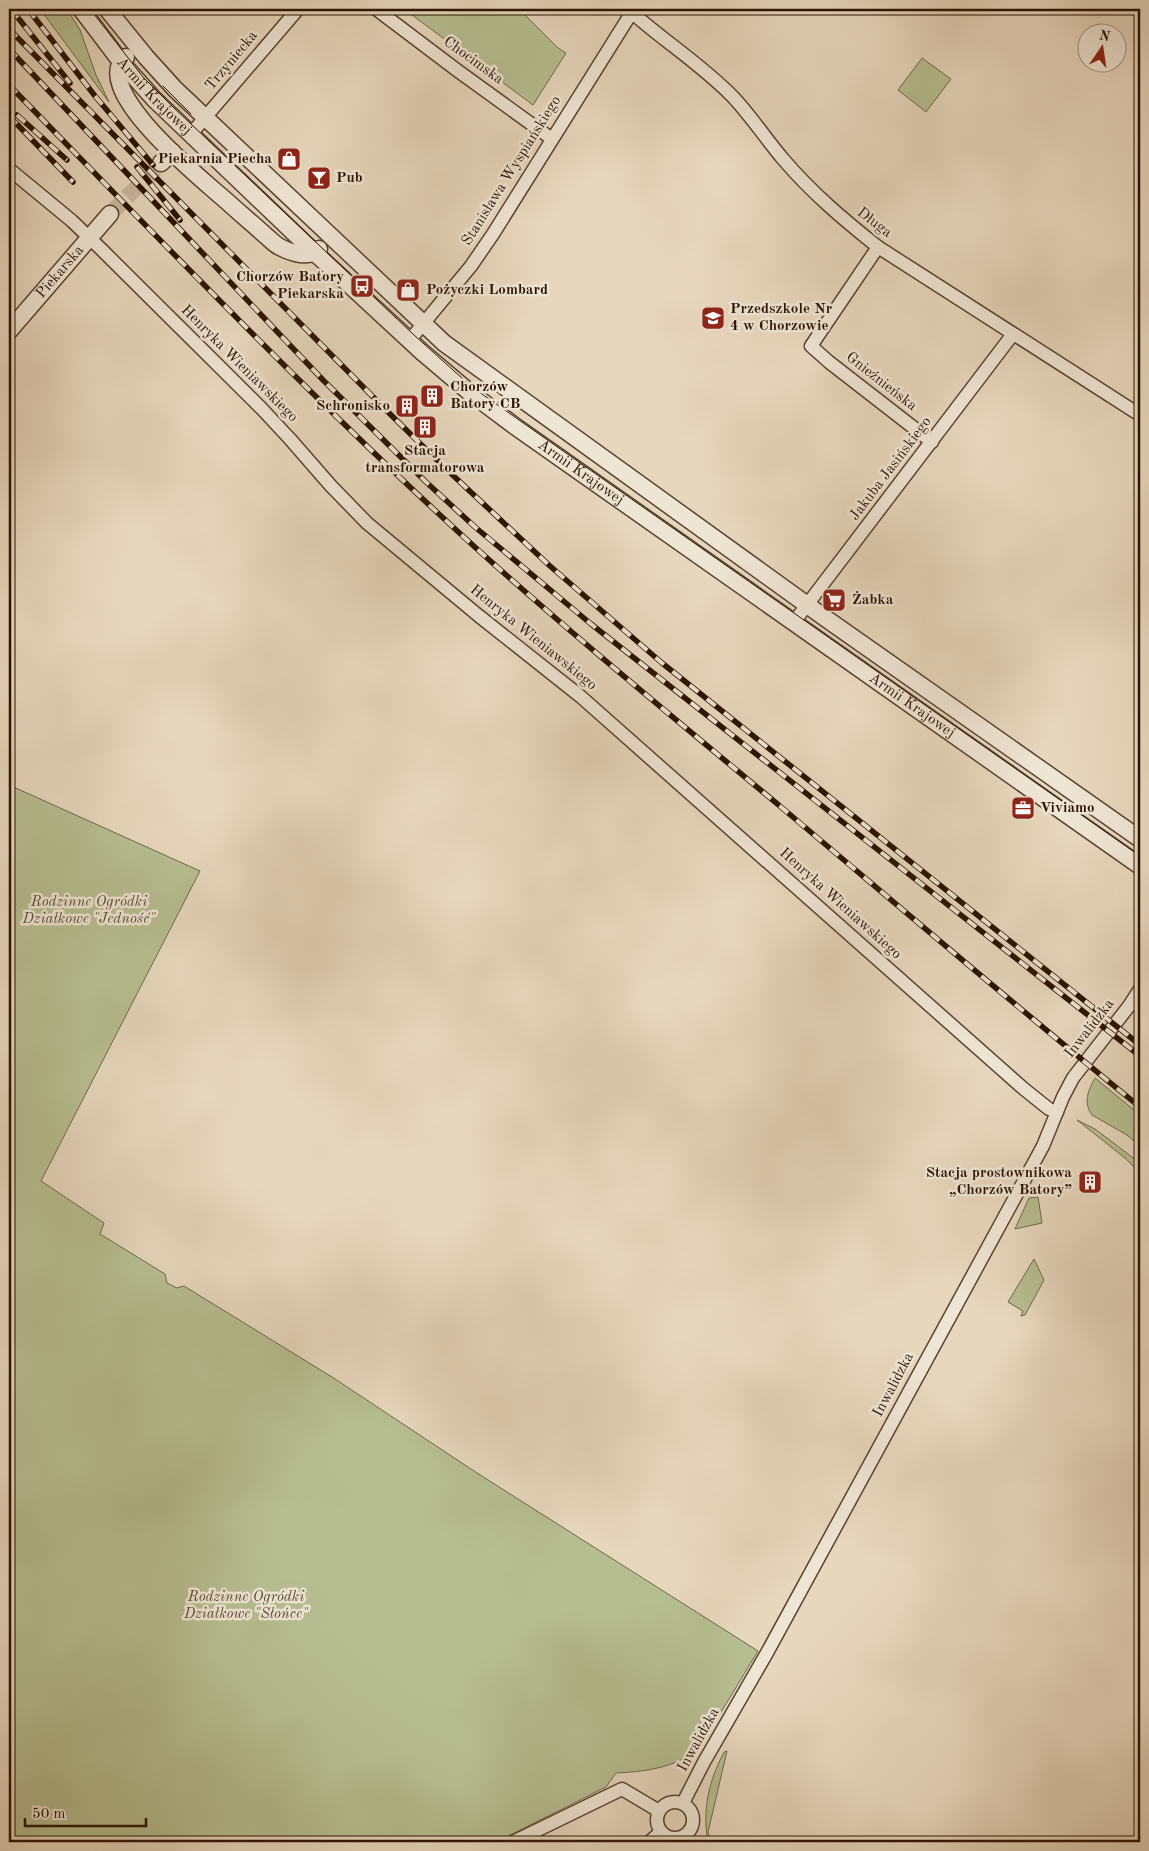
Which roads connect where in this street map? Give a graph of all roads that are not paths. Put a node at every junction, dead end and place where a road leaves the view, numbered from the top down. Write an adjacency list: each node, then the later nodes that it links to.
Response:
1 (81, 9): 7 (street, Armii Krajowej)
2 (107, 9): 6 (street, Armii Krajowej)
3 (298, 9): 8 (street, Trzyniecka)
4 (376, 9): 10 (street, Chocimska)
5 (630, 10): 10 (street, Stanisława Wyspiańskiego); 15 (street, Długa)
6 (143, 53): 7 (street); 8 (street, Armii Krajowej)
7 (122, 62): 9 (street, Armii Krajowej); 16 (street)
8 (205, 118): 9 (street, Trzyniecka); 14 (street, Armii Krajowej)
9 (191, 134): 16 (street, Armii Krajowej)
10 (552, 139): 17 (street, Stanisława Wyspiańskiego)
11 (9, 169): 13 (street, Henryka Wieniawskiego)
12 (110, 214): 13 (street, Piekarska)
13 (89, 237): 18 (street, Piekarska); 28 (street, Henryka Wieniawskiego)
14 (330, 237): 16 (street); 17 (street, Armii Krajowej)
15 (878, 247): 19 (street, Długa); 22 (street, Gnieźnieńska)
16 (315, 253): 20 (street, Armii Krajowej)
17 (423, 324): 20 (street, Stanisława Wyspiańskiego); 23 (street, Armii Krajowej)
18 (9, 331)
19 (1013, 334): 21 (street, Długa); 22 (street, Jakuba Jasińskiego)
20 (409, 341): 24 (street, Armii Krajowej)
21 (1140, 415)
22 (932, 442): 23 (street, Jakuba Jasińskiego)
23 (808, 605): 24 (street, Jakuba Jasińskiego); 25 (street, Armii Krajowej)
24 (794, 622): 26 (street, Armii Krajowej)
25 (1140, 839)
26 (1140, 866)
27 (1140, 988): 28 (street, Inwalidzka)
28 (1056, 1112): 29 (street, Inwalidzka)
29 (683, 1803): 30 (street); 32 (street)
30 (659, 1810): 31 (street); 33 (street)
31 (661, 1832): 32 (street); 34 (street)
32 (686, 1839)
33 (514, 1842)
34 (649, 1842)

